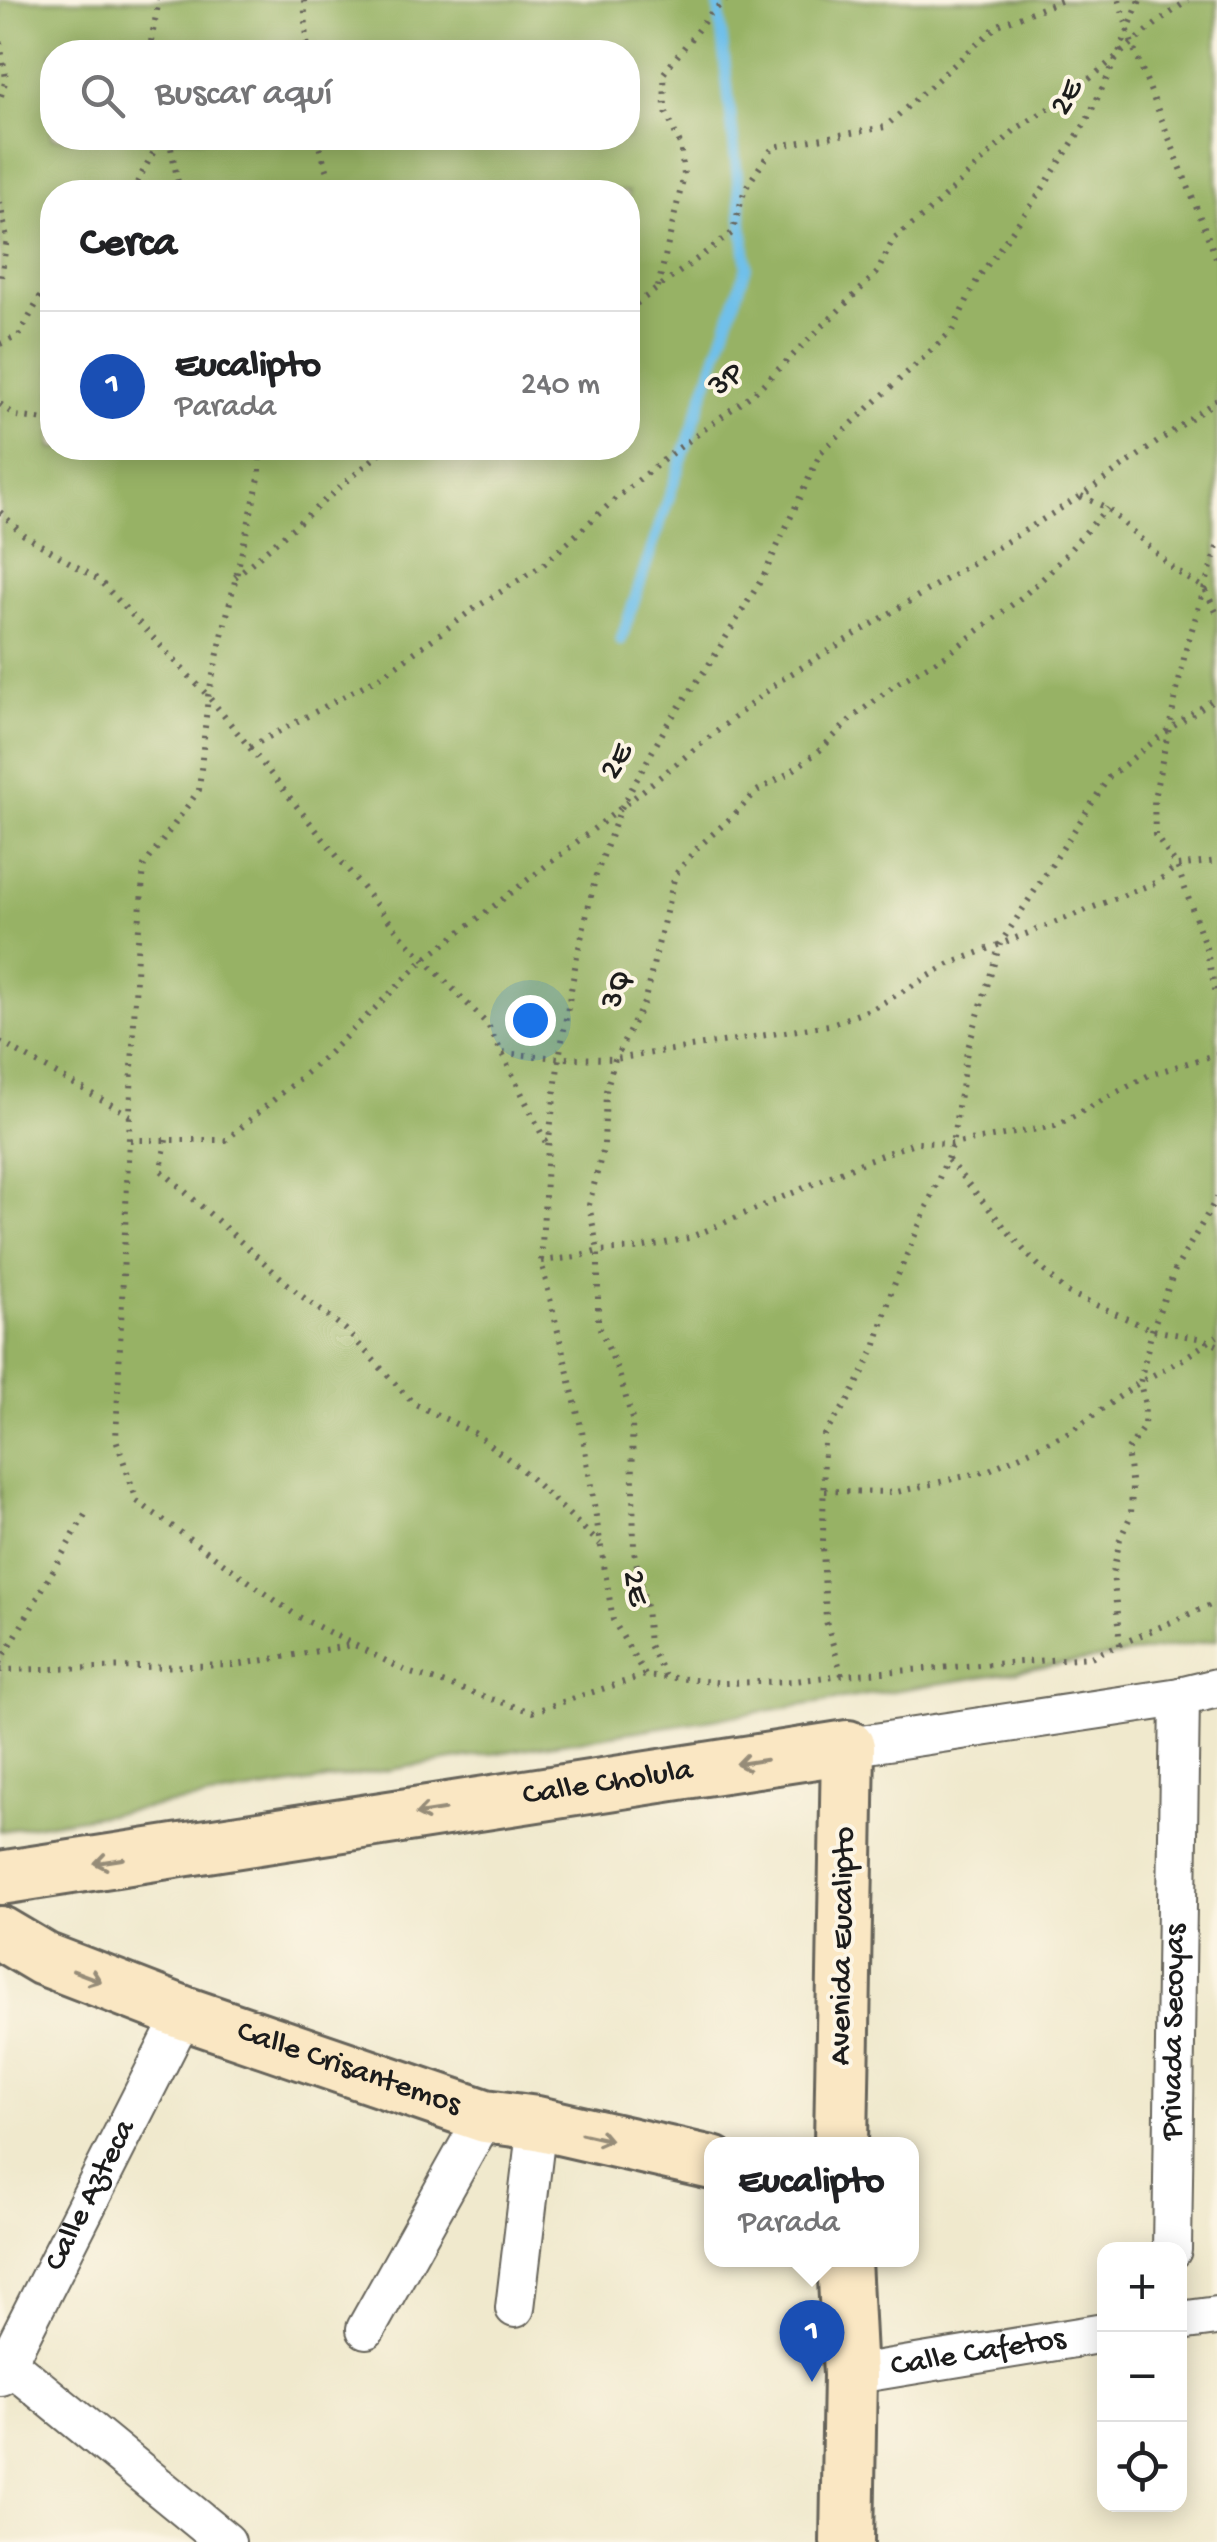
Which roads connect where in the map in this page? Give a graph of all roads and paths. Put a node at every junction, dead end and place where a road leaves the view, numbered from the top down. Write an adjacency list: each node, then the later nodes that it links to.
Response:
1 (159, 0): 9 (path)
2 (304, 0): 10 (path)
3 (726, 0): 24 (path)
4 (1064, 0): 24 (path)
5 (1119, 0): 8 (path)
6 (1140, 0): 8 (path, 2E)
7 (1188, 0): 12 (path, 3P)
8 (1128, 31): 12 (path); 13 (path, 2E)
9 (151, 40)
10 (307, 40)
11 (0, 42): 14 (path)
12 (1132, 44): 13 (path, 3P); 22 (path)
13 (1118, 55): 43 (path, 3P); 44 (path, 2E)
14 (0, 100)
15 (154, 150): 18 (path)
16 (171, 150): 19 (path)
17 (320, 150): 20 (path)
18 (138, 180)
19 (177, 180)
20 (331, 180)
21 (0, 202): 23 (path)
22 (1217, 260)
23 (0, 284)
24 (658, 288): 26 (path)
25 (40, 298): 27 (path)
26 (640, 301)
27 (0, 344)
28 (1217, 400): 33 (path)
29 (0, 404): 30 (path)
30 (40, 419)
31 (260, 460): 37 (path)
32 (372, 460): 37 (path)
33 (1080, 496): 34 (path); 44 (path)
34 (1107, 508): 38 (path); 54 (path, 3Q)
35 (0, 512): 40 (path)
36 (1217, 547): 38 (path)
37 (235, 577): 40 (path)
38 (1205, 589): 39 (path); 42 (path)
39 (1217, 614)
40 (208, 696): 43 (path); 55 (path)
41 (1217, 697): 42 (path)
42 (1168, 730): 46 (path); 47 (path)
43 (250, 747): 48 (path)
44 (621, 808): 48 (path); 53 (path, 2E)
45 (1217, 862): 46 (path)
46 (1177, 866): 47 (path); 49 (path)
47 (1000, 944): 54 (path); 58 (path)
48 (425, 959): 51 (path); 57 (path)
49 (1217, 998)
50 (0, 1042): 55 (path)
51 (501, 1052): 53 (path); 59 (path)
52 (1217, 1054): 58 (path)
53 (559, 1058): 54 (path); 59 (path, 2E)
54 (615, 1060): 62 (path, 3Q)
55 (131, 1116): 56 (path)
56 (130, 1140): 57 (path); 74 (path)
57 (166, 1140): 71 (path)
58 (952, 1144): 60 (path); 62 (path)
59 (548, 1147): 63 (path, 2E)
60 (947, 1159): 64 (path); 69 (path)
61 (1217, 1198): 64 (path)
62 (598, 1251): 63 (path); 78 (path, 3Q)
63 (541, 1262): 71 (path, 2E)
64 (1152, 1330): 66 (path); 68 (path)
65 (1217, 1336): 66 (path)
66 (1208, 1342): 67 (path); 68 (path)
67 (1217, 1345)
68 (1140, 1382): 69 (path); 73 (path)
69 (825, 1491): 77 (path)
70 (86, 1513): 75 (path)
71 (601, 1545): 76 (path, 2E)
72 (1217, 1602): 73 (path)
73 (1120, 1644): 77 (path)
74 (354, 1645): 75 (path); 76 (path)
75 (0, 1666)
76 (644, 1674): 78 (path)
77 (842, 1675): 78 (path)
78 (666, 1677)
79 (1217, 1688): 80 (street, Calle Cholula)
80 (1180, 1697): 81 (street, Calle Cholula); 89 (street, Privada Secoyas)
81 (848, 1747): 82 (street, Calle Cholula, one-way to 82); 87 (street, Avenida Eucalipto)
82 (0, 1878)
83 (0, 1933): 84 (street, Calle Crisantemos, one-way to 84)
84 (184, 2012): 85 (street, Calle Crisantemos); 96 (street, Calle Azteca)
85 (486, 2116): 86 (street, Calle Crisantemos); 94 (street)
86 (537, 2124): 88 (street, Calle Crisantemos, one-way to 88); 91 (street)
87 (841, 2137)
88 (704, 2161)
89 (1172, 2242)
90 (844, 2267): 97 (street)
91 (515, 2308)
92 (1217, 2316): 93 (street)
93 (1187, 2320)
94 (366, 2329)
95 (1097, 2334): 97 (street, Calle Cafetos)
96 (2, 2365): 98 (street)
97 (850, 2374): 99 (street)
98 (226, 2542)
99 (847, 2542)

